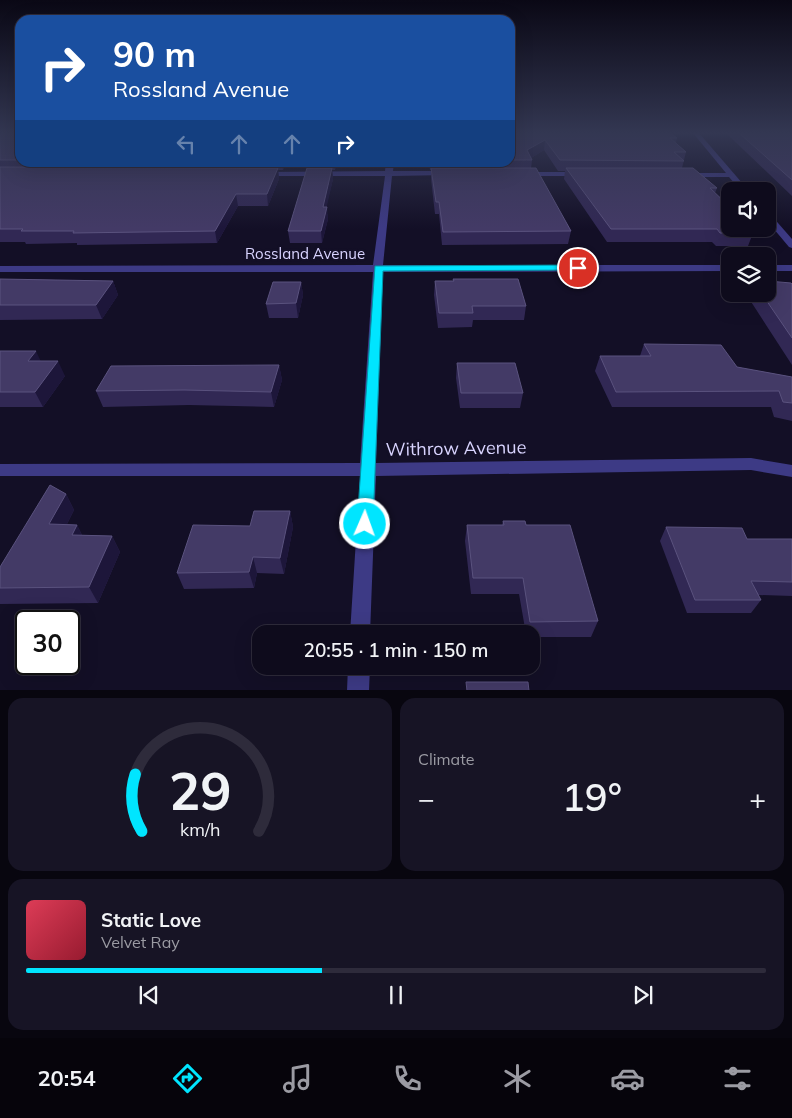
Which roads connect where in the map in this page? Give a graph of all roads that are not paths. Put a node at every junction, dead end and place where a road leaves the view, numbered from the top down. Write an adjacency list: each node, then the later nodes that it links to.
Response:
1 (723, 165): 8 (street)
2 (389, 168): 3 (street); 4 (street); 12 (street)
3 (252, 174)
4 (458, 174)
5 (518, 174): 6 (street)
6 (587, 174)
7 (677, 175): 8 (street)
8 (731, 175): 9 (street)
9 (737, 182)
10 (776, 226): 11 (street)
11 (792, 245)
12 (378, 268): 13 (street, Rossland Avenue); 16 (street, Rossland Avenue); 18 (street)
13 (721, 268)
14 (776, 268): 15 (street)
15 (792, 268)
16 (0, 269)
17 (0, 470): 18 (street, Withrow Avenue)
18 (367, 470): 19 (street, Withrow Avenue); 20 (street)
19 (792, 471)
20 (360, 625)
21 (359, 675): 22 (street)
22 (358, 690)

